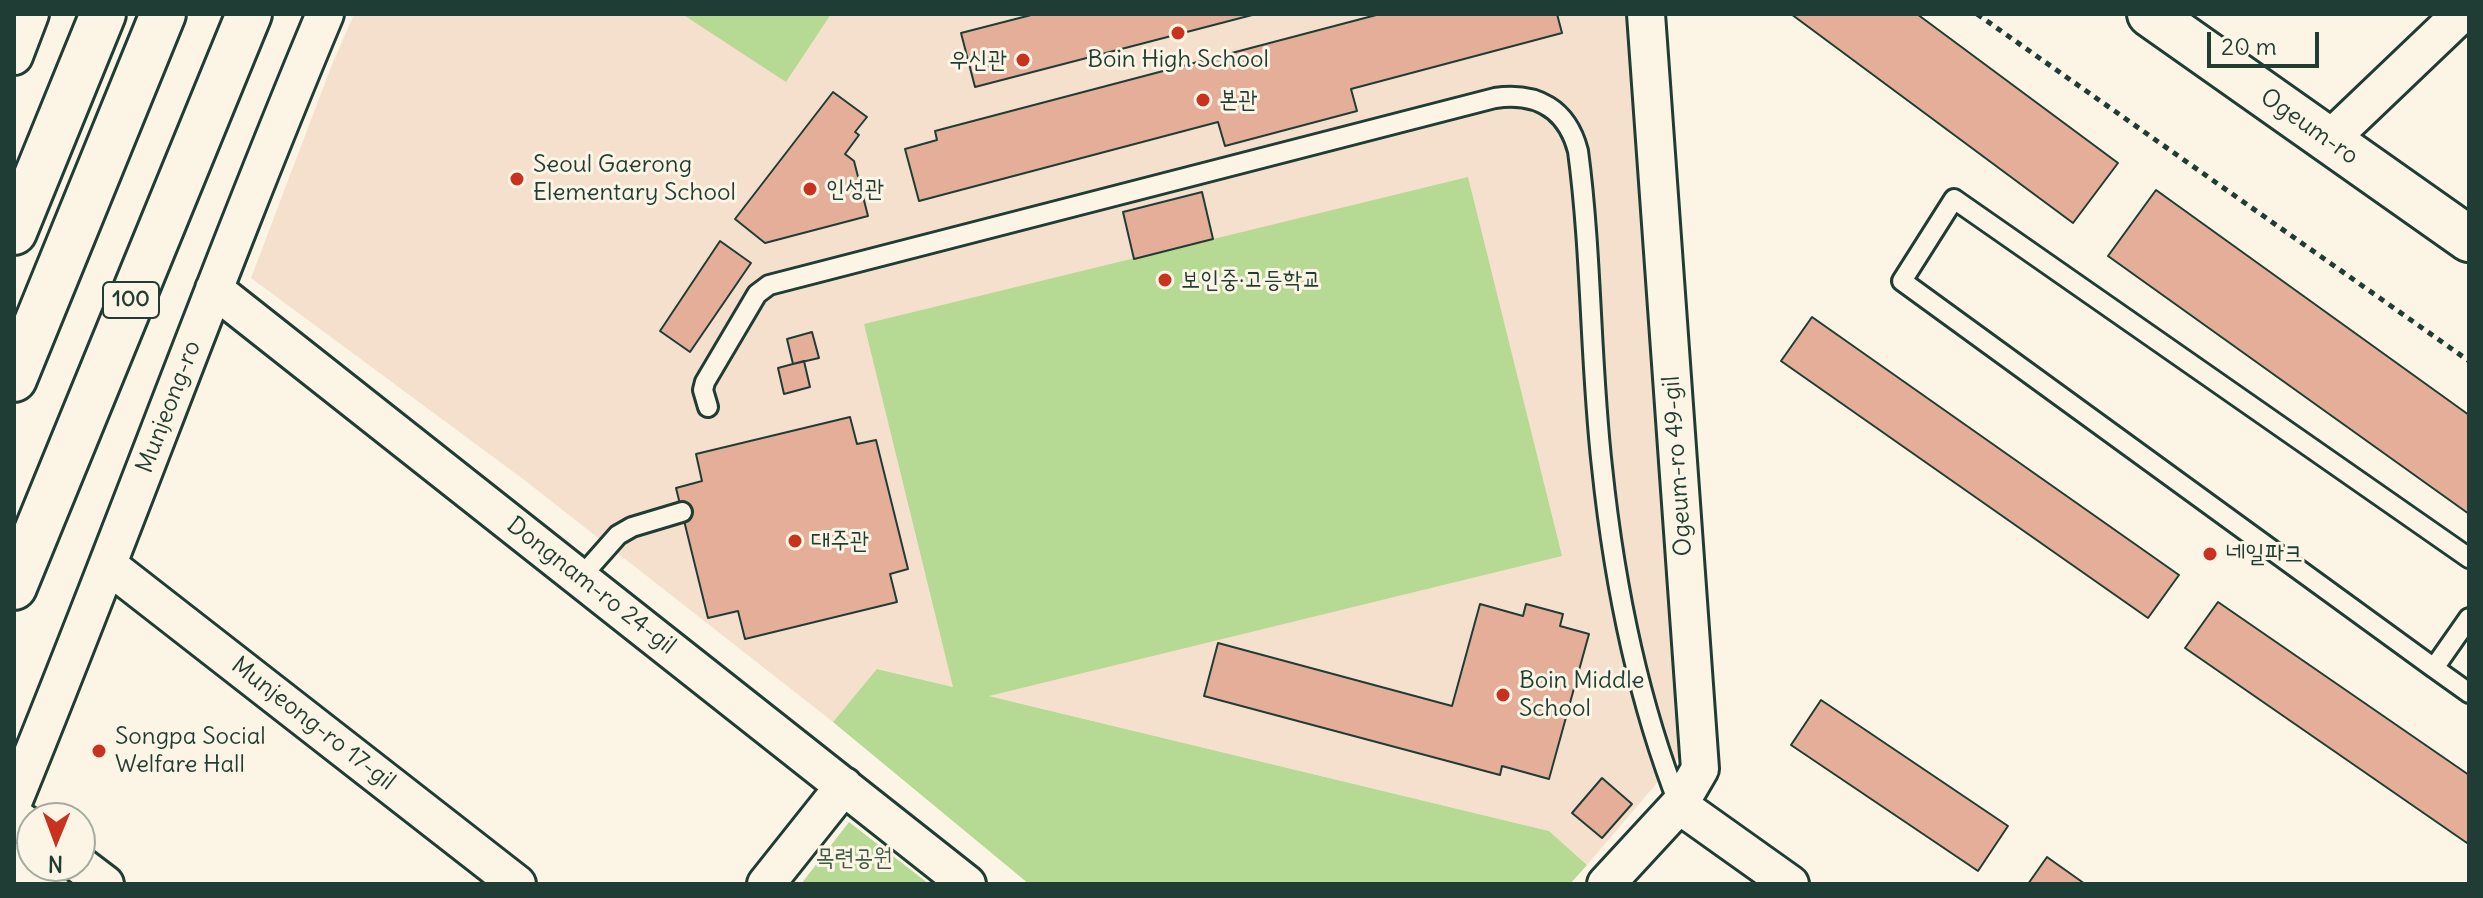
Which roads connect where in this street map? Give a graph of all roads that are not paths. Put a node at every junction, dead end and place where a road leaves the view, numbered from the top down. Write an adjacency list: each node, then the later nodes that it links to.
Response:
1 (30, 14): 9 (street)
2 (103, 14): 11 (main road)
3 (163, 14): 14 (main road)
4 (249, 14): 20 (main road, 100)
5 (325, 14): 13 (street, Munjeong-ro)
6 (1646, 14): 26 (street, Ogeum-ro 49-gil)
7 (2150, 14): 10 (main road, Ogeum-ro)
8 (2461, 14): 10 (street)
9 (14, 56)
10 (2328, 141): 12 (main road, Ogeum-ro)
11 (14, 232)
12 (2469, 239)
13 (214, 289): 18 (street, Munjeong-ro); 19 (street, Dongnam-ro 24-gil)
14 (14, 379)
15 (708, 407): 26 (lane)
16 (682, 512): 19 (lane)
17 (2469, 558): 22 (lane)
18 (108, 565): 25 (street, Munjeong-ro); 27 (street, Munjeong-ro 17-gil)
19 (580, 578): 24 (street, Dongnam-ro 24-gil)
20 (14, 587)
21 (2469, 618): 22 (lane)
22 (2434, 668): 23 (lane)
23 (2469, 693)
24 (844, 786): 28 (street); 29 (street, Dongnam-ro 24-gil)
25 (14, 800)
26 (1679, 805): 30 (street, Ogeum-ro 49-gil); 31 (street)
27 (517, 884)
28 (766, 884)
29 (967, 884)
30 (1606, 884)
31 (1790, 884)

